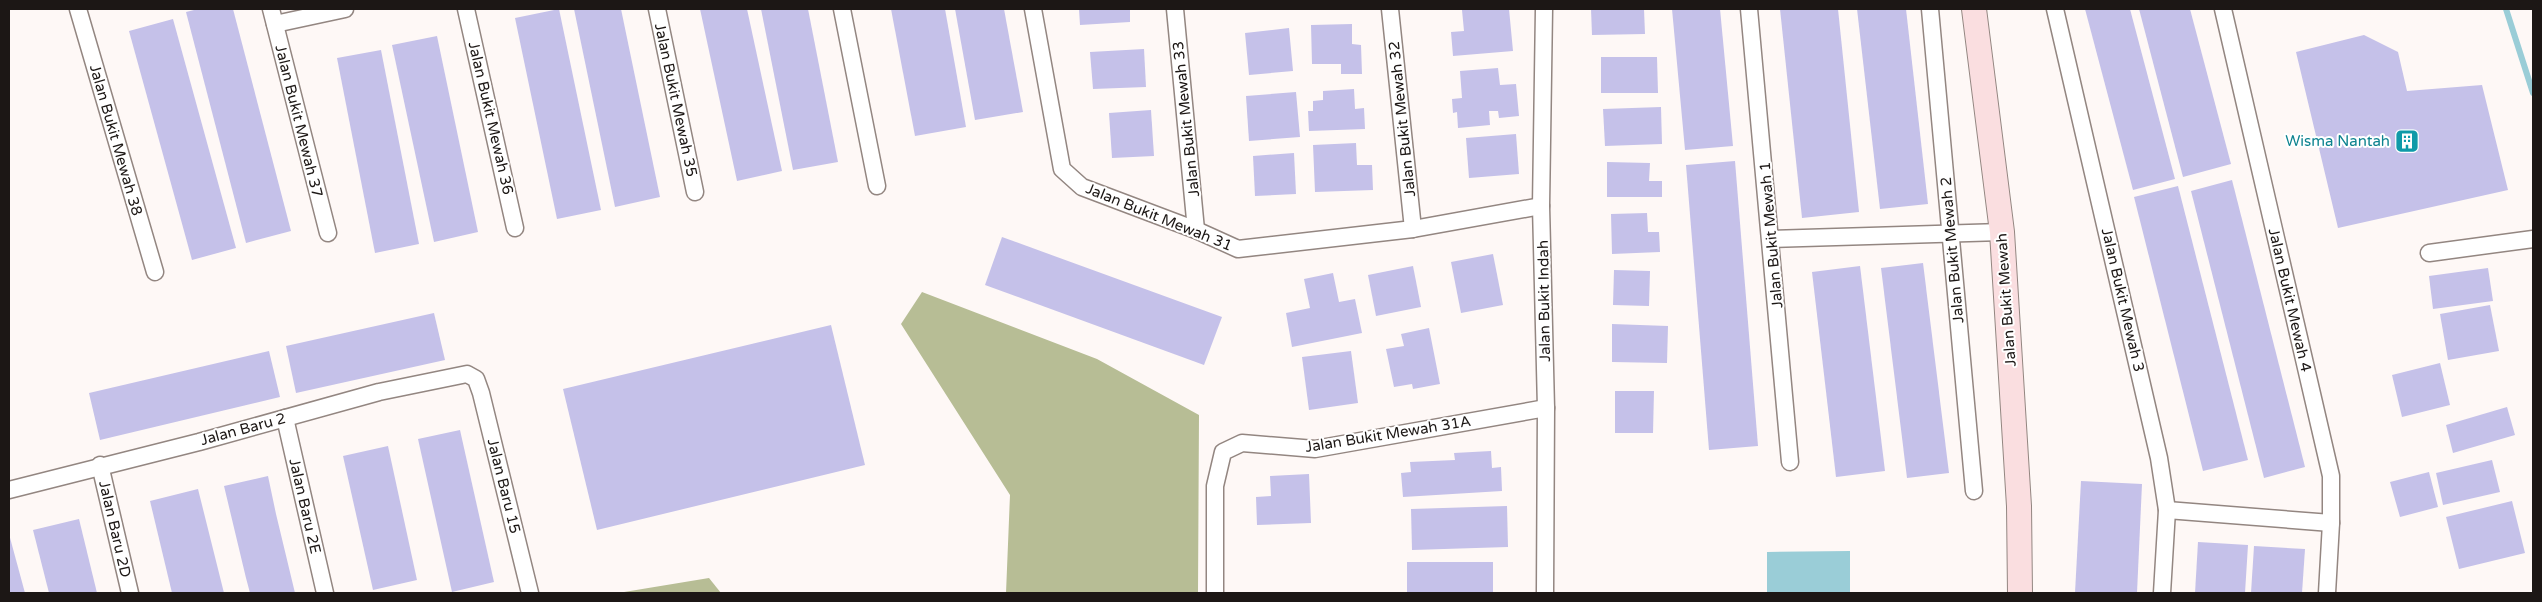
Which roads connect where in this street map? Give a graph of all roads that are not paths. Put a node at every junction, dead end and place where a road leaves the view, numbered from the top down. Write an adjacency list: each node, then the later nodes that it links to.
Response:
1 (78, 9): 28 (street, Jalan Bukit Mewah 38)
2 (344, 9): 15 (street)
3 (466, 9): 19 (street, Jalan Bukit Mewah 36)
4 (657, 9): 17 (street, Jalan Bukit Mewah 35)
5 (842, 9): 16 (street)
6 (1033, 9): 21 (street, Jalan Bukit Mewah 31)
7 (1175, 9): 21 (street, Jalan Bukit Mewah 33)
8 (1390, 9): 20 (street, Jalan Bukit Mewah 32)
9 (1544, 9): 18 (street, Jalan Bukit Indah)
10 (1750, 9): 26 (street, Jalan Bukit Mewah 1)
11 (1930, 9): 24 (street, Jalan Bukit Mewah 2)
12 (1974, 9): 22 (street, Jalan Bukit Mewah)
13 (2055, 9): 36 (street, Jalan Bukit Mewah 3)
14 (2223, 9): 37 (street, Jalan Bukit Mewah 4)
15 (273, 16): 23 (street, Jalan Bukit Mewah 37)
16 (877, 186)
17 (695, 192)
18 (1541, 206): 20 (street, Jalan Bukit Mewah 31); 30 (street, Jalan Bukit Indah)
19 (515, 228)
20 (1413, 228): 21 (street, Jalan Bukit Mewah 31)
21 (1196, 230)
22 (2002, 232): 24 (street); 43 (street, Jalan Bukit Mewah)
23 (328, 233)
24 (1951, 235): 26 (street); 35 (street, Jalan Bukit Mewah 2)
25 (2533, 239): 27 (street)
26 (1772, 240): 32 (street, Jalan Bukit Mewah 1)
27 (2429, 253)
28 (155, 272)
29 (476, 379): 31 (street, Jalan Baru 2); 40 (street, Jalan Baru 15)
30 (1546, 408): 41 (street, Jalan Bukit Mewah 31A); 42 (street, Jalan Bukit Indah)
31 (285, 418): 33 (street, Jalan Baru 2); 39 (street, Jalan Baru 2E)
32 (1790, 462)
33 (100, 465): 34 (street, Jalan Baru 2); 38 (street, Jalan Baru 2D)
34 (9, 490)
35 (1974, 491)
36 (2167, 510): 37 (street); 44 (street, Jalan Bukit Mewah 3)
37 (2331, 523): 45 (street, Jalan Bukit Mewah 4)
38 (130, 593)
39 (325, 593)
40 (530, 593)
41 (1215, 593)
42 (1544, 593)
43 (2020, 593)
44 (2162, 593)
45 (2327, 593)

